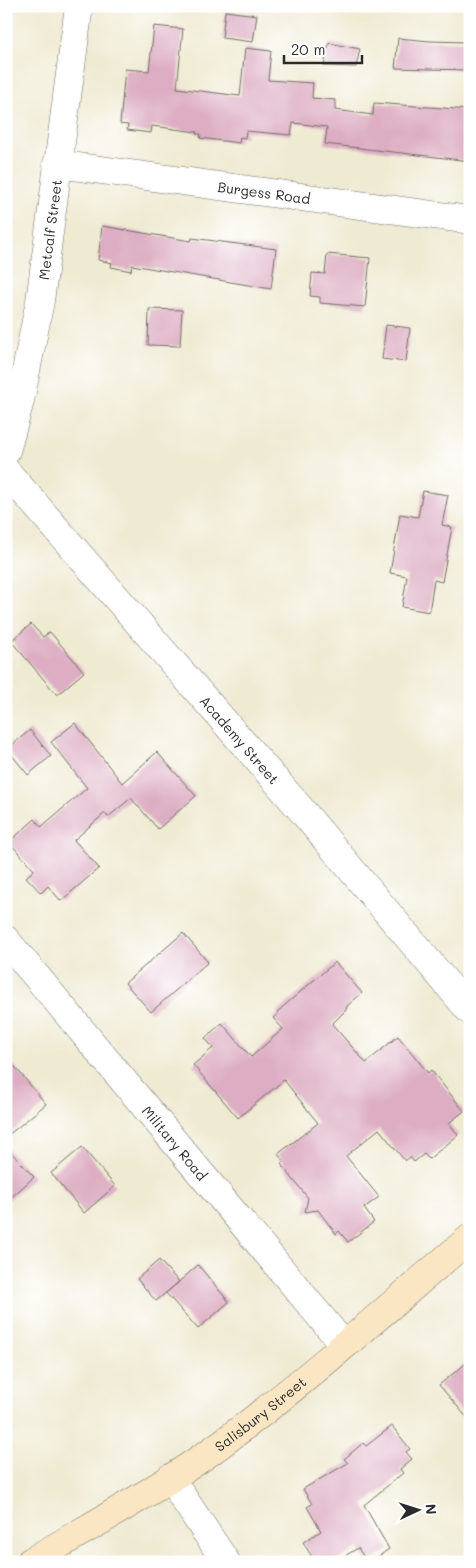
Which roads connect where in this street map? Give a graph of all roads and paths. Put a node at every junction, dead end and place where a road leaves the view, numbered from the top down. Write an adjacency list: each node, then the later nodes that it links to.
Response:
1 (80, 6): 2 (street, Metcalf Street)
2 (57, 164): 3 (street, Burgess Road); 4 (street, Metcalf Street)
3 (470, 220)
4 (6, 450)
5 (6, 471): 7 (street, Academy Street)
6 (6, 940): 9 (street, Military Road)
7 (470, 1011)
8 (470, 1238): 9 (main road, Salisbury Street)
9 (344, 1344): 10 (main road, Salisbury Street)
10 (170, 1478): 11 (main road, Salisbury Street); 12 (street)
11 (30, 1562)
12 (226, 1562)

